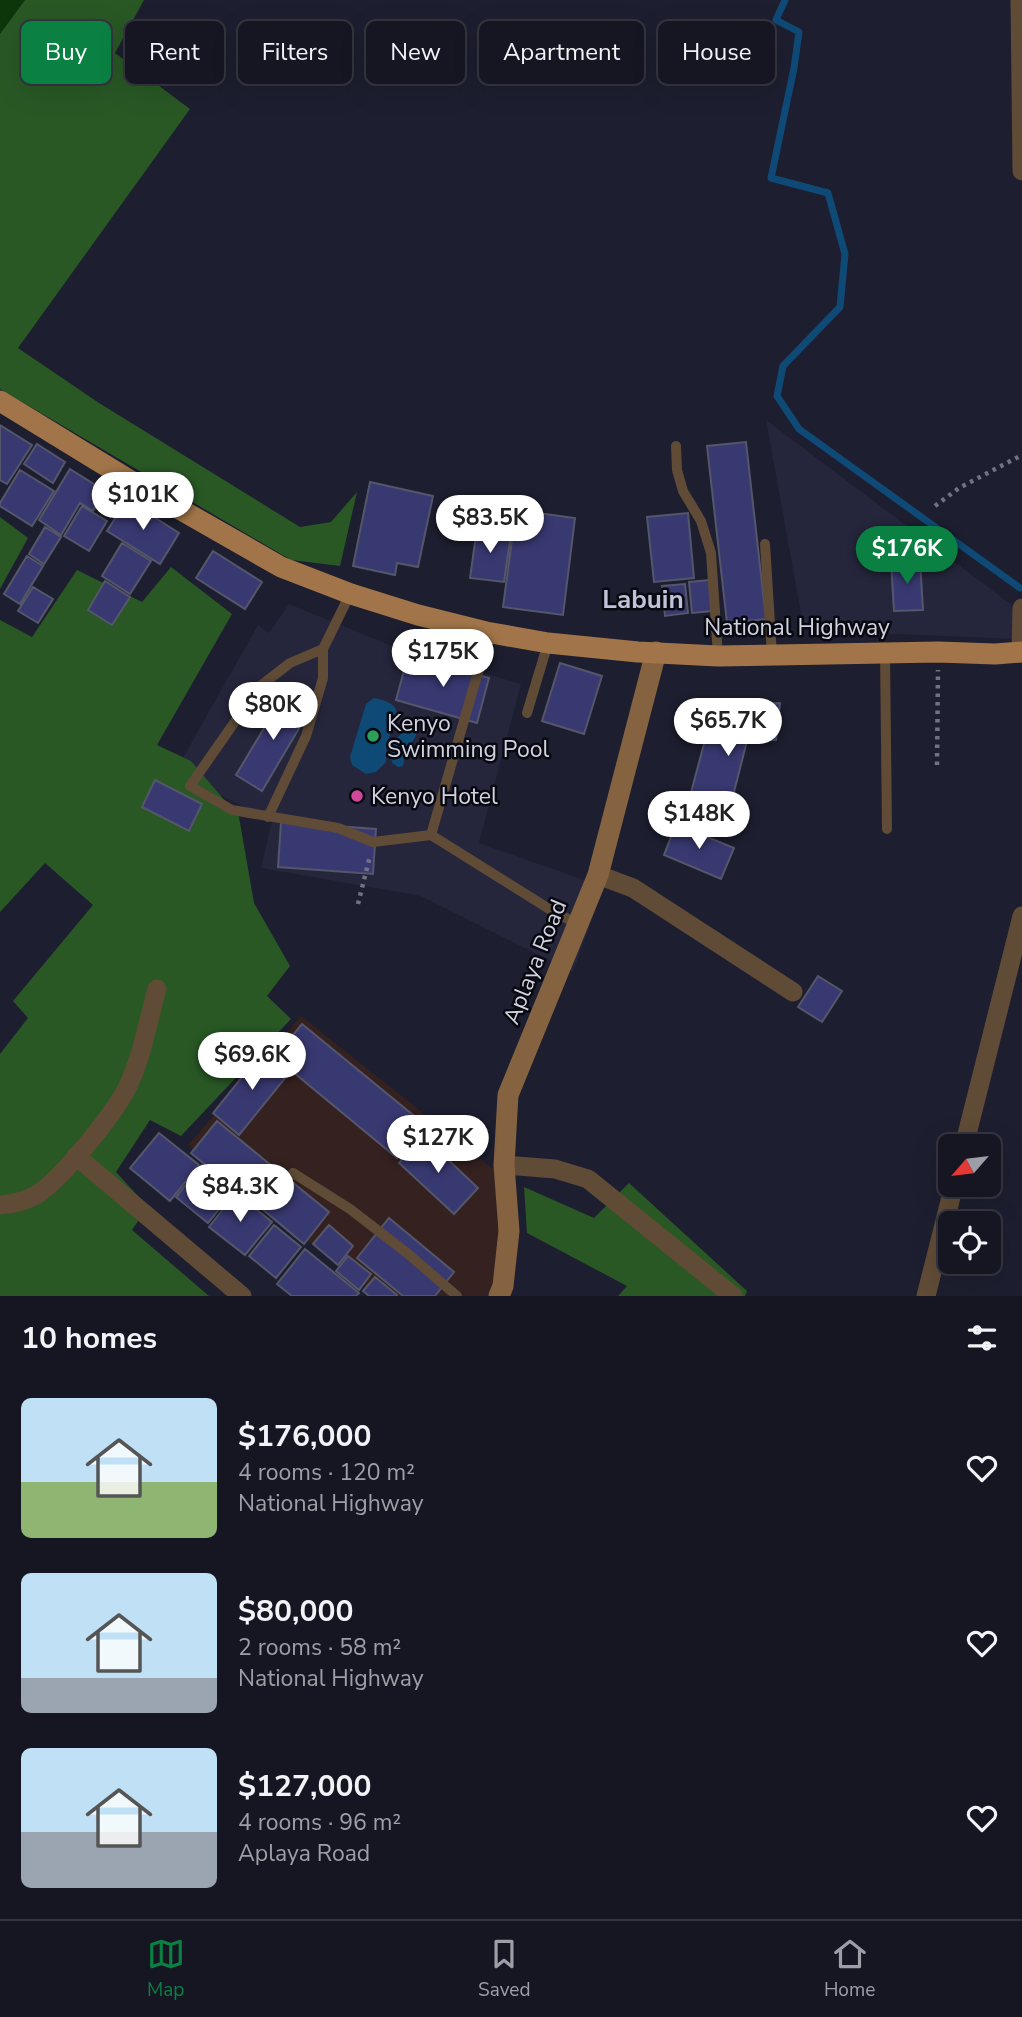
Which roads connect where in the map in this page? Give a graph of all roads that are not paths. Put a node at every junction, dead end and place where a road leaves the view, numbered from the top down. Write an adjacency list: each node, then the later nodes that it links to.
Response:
1 (1020, 0): 2 (street)
2 (1022, 171)
3 (0, 401): 6 (main road, National Highway)
4 (676, 446): 14 (lane)
5 (765, 544): 15 (lane)
6 (351, 594): 8 (main road, National Highway); 10 (lane)
7 (1022, 608): 12 (street)
8 (486, 632): 9 (main road, National Highway); 19 (lane)
9 (548, 643): 11 (main road, National Highway); 16 (lane)
10 (323, 649): 17 (lane); 17 (lane)
11 (656, 652): 14 (main road, National Highway); 20 (street, Aplaya Road)
12 (1021, 652): 13 (main road, National Highway)
13 (885, 653): 15 (main road, National Highway); 18 (lane)
14 (718, 656): 15 (main road, National Highway)
15 (772, 656)
16 (527, 713)
17 (268, 817): 19 (lane)
18 (887, 829)
19 (431, 835): 22 (lane)
20 (598, 875): 22 (street, Aplaya Road); 24 (street)
21 (1022, 916): 25 (street)
22 (579, 924): 27 (street, Aplaya Road)
23 (157, 989): 26 (street)
24 (793, 992)
25 (967, 1134)
26 (76, 1156): 30 (street); 31 (street)
27 (504, 1165): 33 (street, Aplaya Road); 34 (street)
28 (293, 1173): 32 (lane)
29 (951, 1197): 35 (street)
30 (0, 1205)
31 (242, 1296)
32 (457, 1296)
33 (499, 1296)
34 (733, 1296)
35 (926, 1296)

